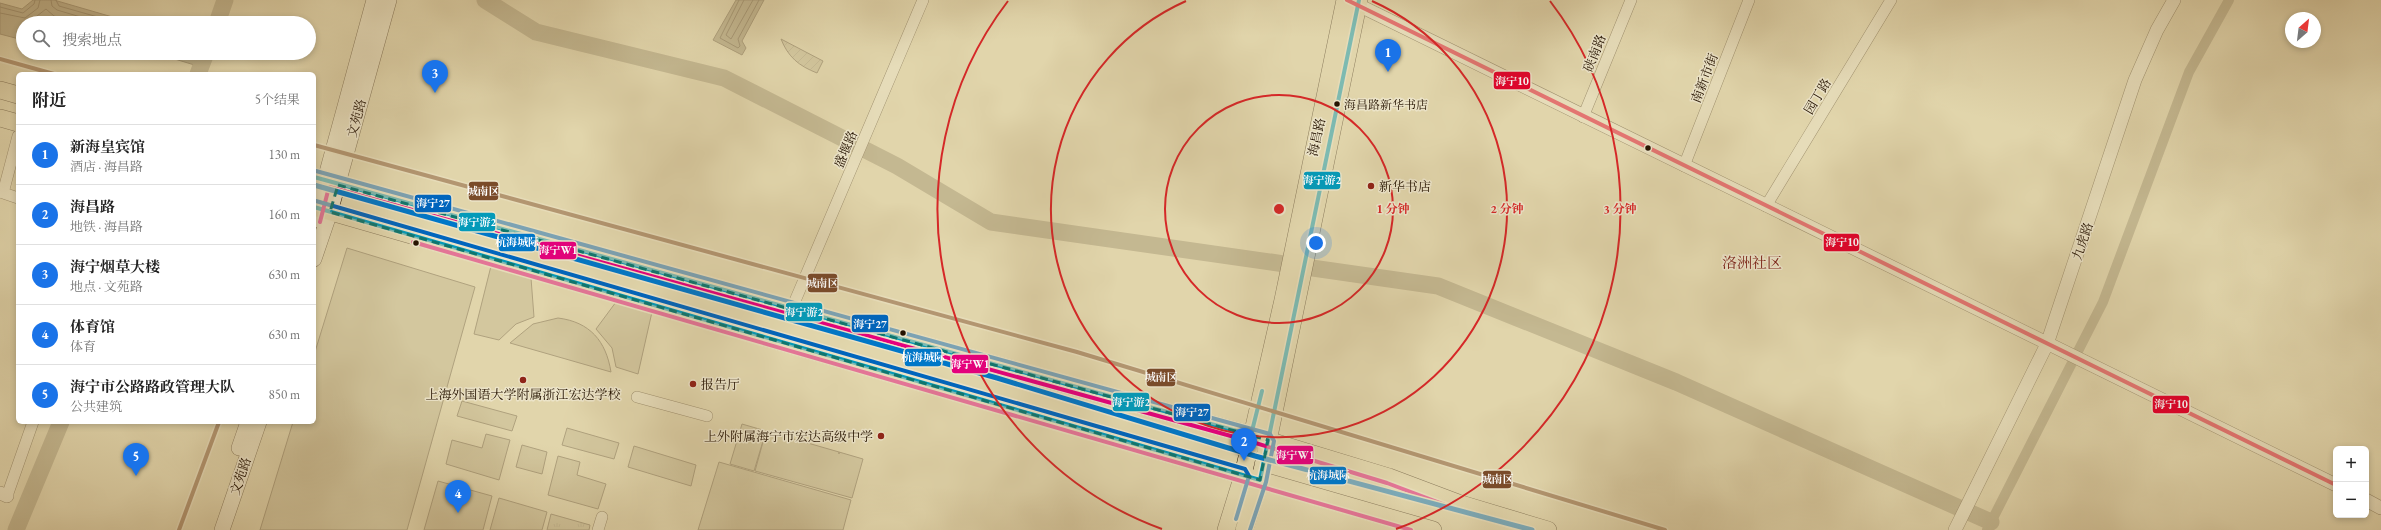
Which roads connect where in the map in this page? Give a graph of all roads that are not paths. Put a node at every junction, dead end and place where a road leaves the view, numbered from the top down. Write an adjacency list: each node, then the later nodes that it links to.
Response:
1 (374, 0): 16 (main road, 文苑路)
2 (389, 0): 16 (main road, 文苑路)
3 (923, 0): 23 (street, 盛堰路)
4 (1631, 0): 11 (street, 硖南路)
5 (1749, 0): 15 (street, 南新市街)
6 (1891, 0): 19 (street, 园丁路)
7 (2174, 0): 24 (street, 九虎路)
8 (1352, 1): 11 (street); 22 (main road, 海昌路)
9 (0, 90): 10 (main road)
10 (16, 94)
11 (1584, 116): 15 (street)
12 (0, 118): 13 (main road)
13 (16, 122)
14 (16, 143): 17 (street)
15 (1684, 166): 19 (street)
16 (325, 181): 20 (main road, 文苑路); 23 (main road)
17 (2, 192): 18 (street)
18 (16, 197)
19 (1766, 206): 24 (street)
20 (319, 212): 21 (main road, 文苑路); 32 (main road)
21 (316, 240)
22 (1290, 301): 30 (main road, 海昌路); 31 (main road, 海昌路)
23 (792, 308): 30 (main road)
24 (2051, 347): 34 (street); 46 (street, 九虎路)
25 (637, 397): 26 (street)
26 (707, 416)
27 (32, 424): 35 (street)
28 (247, 424): 39 (main road, 文苑路)
29 (258, 424): 40 (main road, 文苑路)
30 (1252, 435): 31 (main road); 32 (main road, 海昌路)
31 (1268, 440): 33 (main road, 海昌路); 45 (main road)
32 (1243, 475): 33 (main road); 42 (main road, 海昌路)
33 (1260, 480): 43 (main road, 海昌路); 44 (main road)
34 (2333, 484)
35 (4, 494)
36 (2369, 502): 37 (street)
37 (2381, 508)
38 (602, 517): 41 (street)
39 (212, 530)
40 (222, 530)
41 (598, 530)
42 (1226, 530)
43 (1244, 530)
44 (1433, 530)
45 (1548, 530)
46 (1955, 530)

